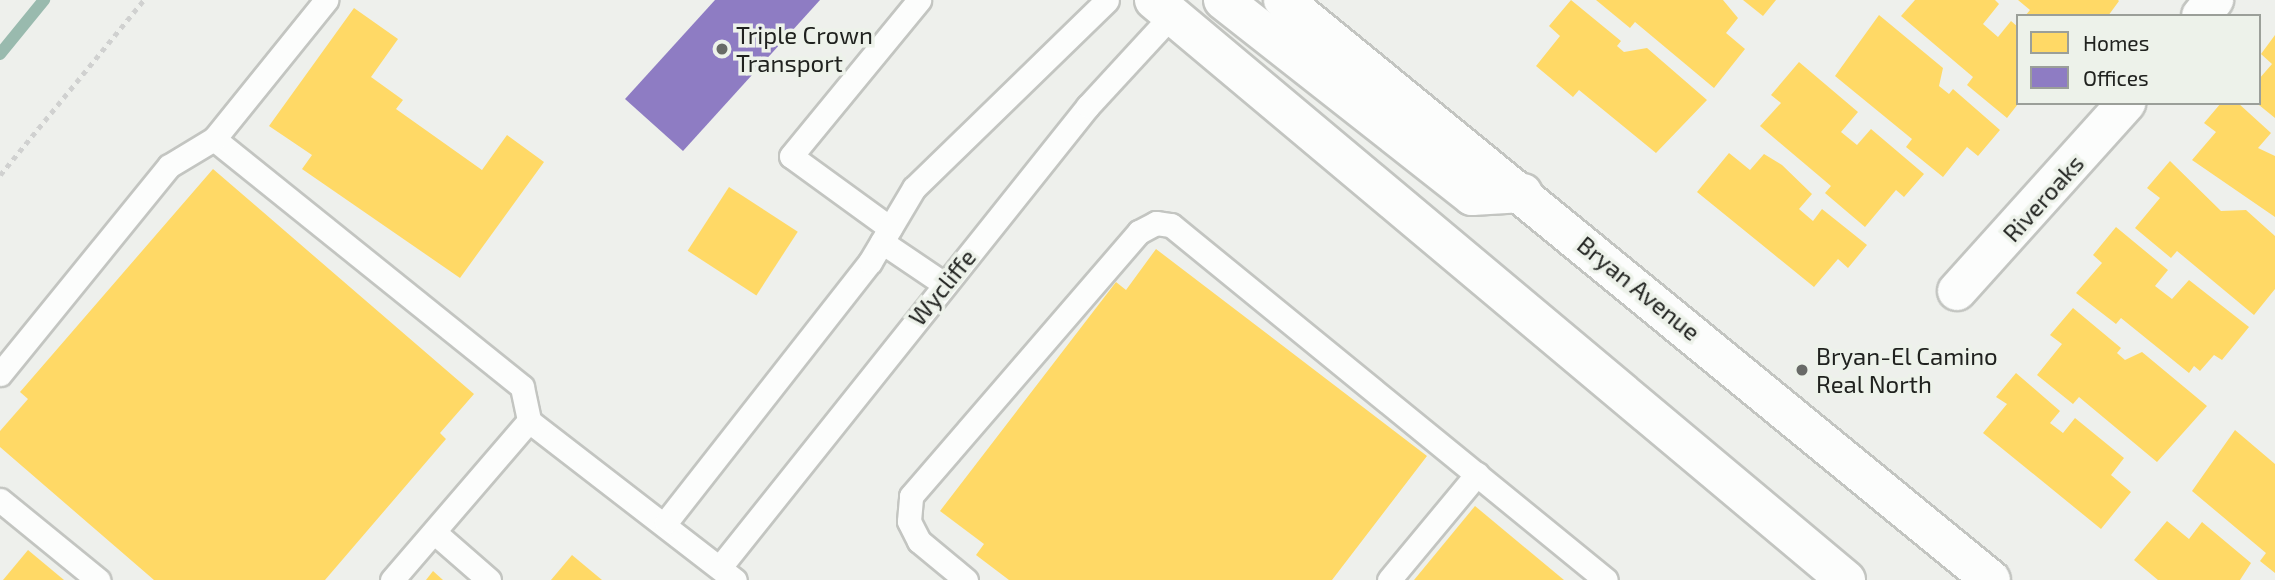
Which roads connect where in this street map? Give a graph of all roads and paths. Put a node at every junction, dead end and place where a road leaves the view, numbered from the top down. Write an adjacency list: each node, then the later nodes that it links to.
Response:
1 (144, 0): 12 (path)
2 (326, 0): 11 (lane)
3 (919, 0): 14 (lane)
4 (1107, 0): 14 (lane)
5 (1223, 0): 13 (main road)
6 (1283, 0): 13 (main road, Bryan Avenue)
7 (2214, 0): 9 (main road)
8 (1163, 7): 15 (lane, Wycliffe); 30 (main road)
9 (2203, 14)
10 (2124, 105): 16 (main road, Riveroaks)
11 (214, 139): 17 (lane); 18 (lane)
12 (0, 175)
13 (1523, 193): 31 (main road, Bryan Avenue)
14 (886, 235): 15 (lane); 21 (lane)
15 (944, 284): 23 (lane, Wycliffe)
16 (1957, 291)
17 (0, 374)
18 (529, 421): 21 (lane); 22 (lane)
19 (1477, 474): 27 (lane); 28 (lane); 29 (lane)
20 (0, 500): 24 (lane)
21 (666, 522): 23 (lane)
22 (434, 532): 25 (lane); 26 (lane)
23 (727, 573)
24 (98, 580)
25 (392, 580)
26 (489, 580)
27 (965, 580)
28 (1389, 580)
29 (1606, 580)
30 (1846, 580)
31 (1992, 580)

